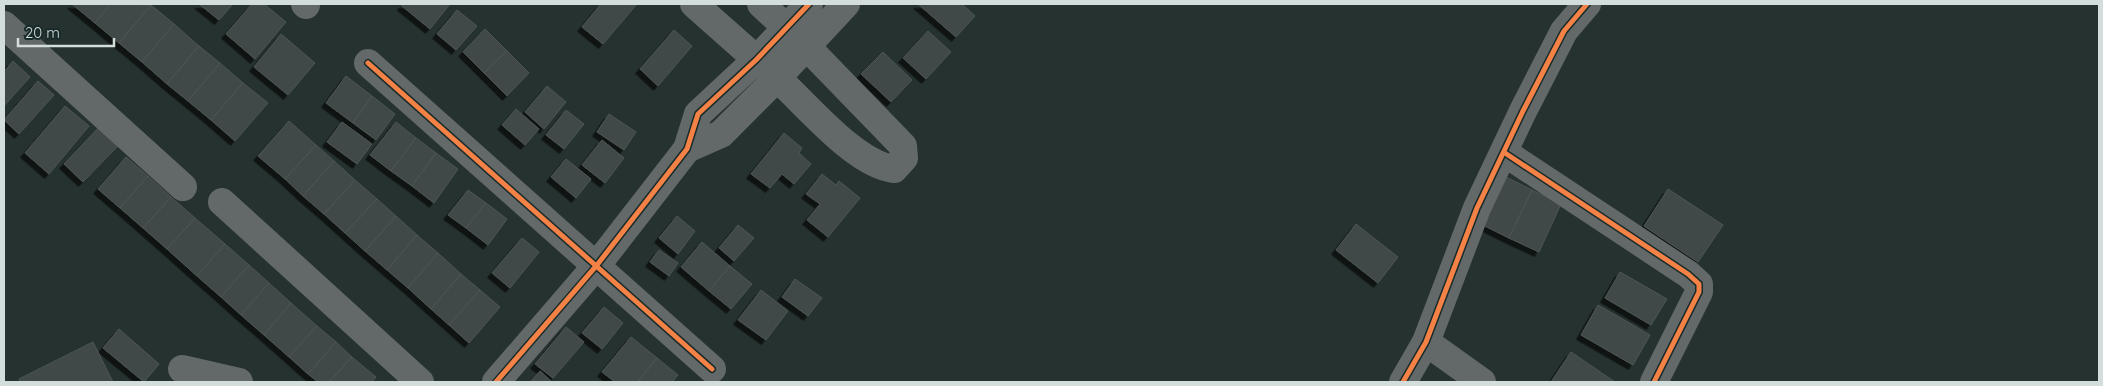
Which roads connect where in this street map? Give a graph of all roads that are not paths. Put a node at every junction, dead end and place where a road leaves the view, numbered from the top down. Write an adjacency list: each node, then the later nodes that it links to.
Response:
1 (694, 4): 8 (street)
2 (761, 4): 7 (street)
3 (809, 4): 7 (street)
4 (846, 4): 7 (street)
5 (1587, 4): 12 (street)
6 (4, 26): 13 (street)
7 (796, 37): 8 (street); 10 (street); 10 (street)
8 (756, 60): 10 (street); 11 (street)
9 (368, 64): 15 (street)
10 (777, 78): 11 (street)
11 (687, 149): 15 (street)
12 (1505, 153): 16 (street); 24 (street)
13 (184, 187)
14 (222, 202): 20 (street)
15 (597, 265): 18 (street); 21 (street)
16 (1426, 342): 22 (street); 23 (street)
17 (182, 369): 19 (street)
18 (712, 369)
19 (239, 382)
20 (420, 382)
21 (496, 382)
22 (1403, 382)
23 (1482, 382)
24 (1654, 382)

